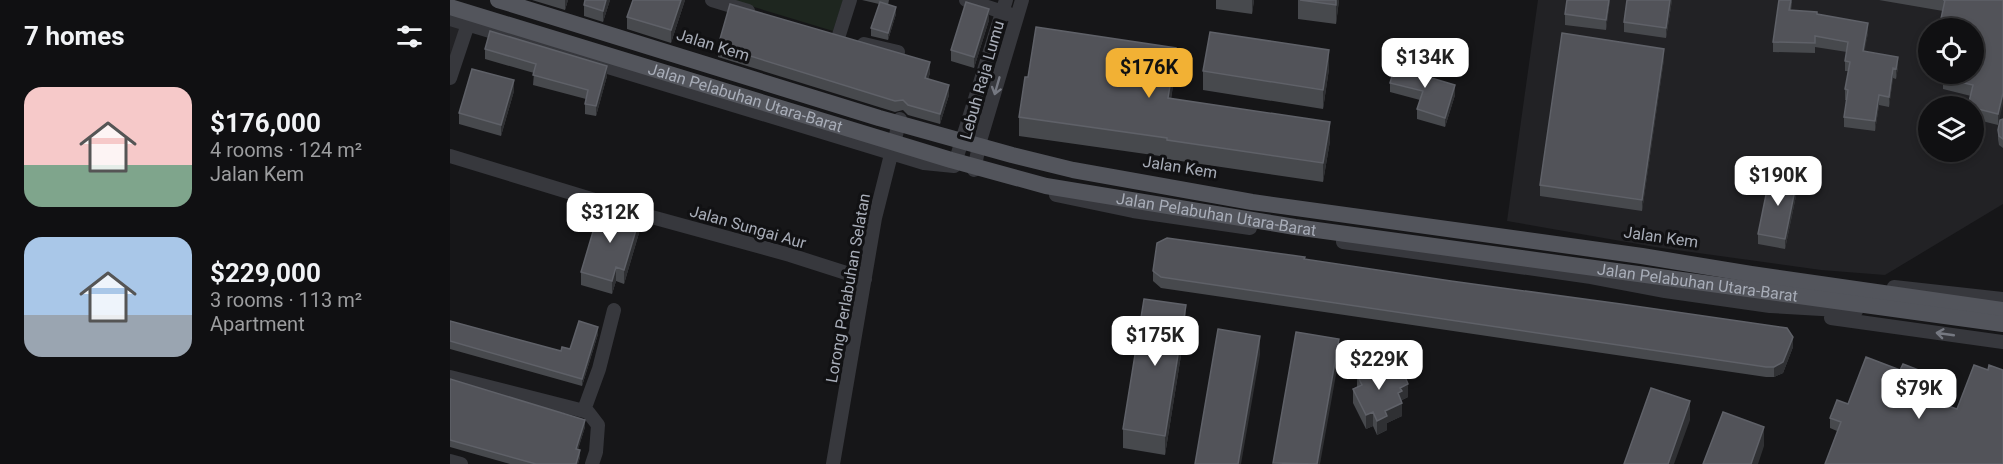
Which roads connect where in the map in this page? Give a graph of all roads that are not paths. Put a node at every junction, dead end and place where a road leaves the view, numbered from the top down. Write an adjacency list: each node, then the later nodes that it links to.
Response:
1 (498, 0): 27 (main road, Jalan Pelabuhan Utara-Barat, bridge)
2 (511, 0): 16 (street, Jalan Kem)
3 (712, 0): 10 (street)
4 (850, 0): 14 (street)
5 (966, 0): 7 (street)
6 (1023, 0): 11 (street, Lebuh Raja Lumu)
7 (986, 3): 8 (street)
8 (1004, 6): 11 (street); 17 (street, Lebuh Raja Lumu)
9 (450, 7): 28 (main road, Jalan Pelabuhan Utara-Barat, bridge)
10 (760, 15)
11 (1017, 17): 18 (street, Lebuh Raja Lumu, one-way to 18)
12 (450, 19): 13 (street)
13 (468, 24): 15 (street); 19 (street)
14 (898, 52)
15 (450, 78)
16 (900, 119): 17 (street, Jalan Kem); 19 (street, Lorong Perlabuhan Selatan)
17 (963, 136): 18 (street, Jalan Kem); 21 (street, Lebuh Raja Lumu)
18 (980, 141): 22 (street, Lebuh Raja Lumu); 24 (street, Jalan Kem)
19 (891, 153): 21 (street); 23 (street, Lorong Perlabuhan Selatan)
20 (450, 156): 23 (street, Jalan Sungai Aur)
21 (954, 166): 22 (street)
22 (974, 170): 25 (street)
23 (865, 279): 36 (street, Lorong Perlabuhan Selatan)
24 (2003, 301)
25 (1770, 306): 29 (street); 30 (street, one-way to 25)
26 (614, 310): 32 (street)
27 (2003, 310)
28 (2003, 324)
29 (2003, 330)
30 (2003, 342)
31 (450, 377): 32 (street)
32 (589, 414): 35 (street)
33 (450, 461): 34 (street)
34 (461, 464)
35 (592, 464)
36 (833, 464)

